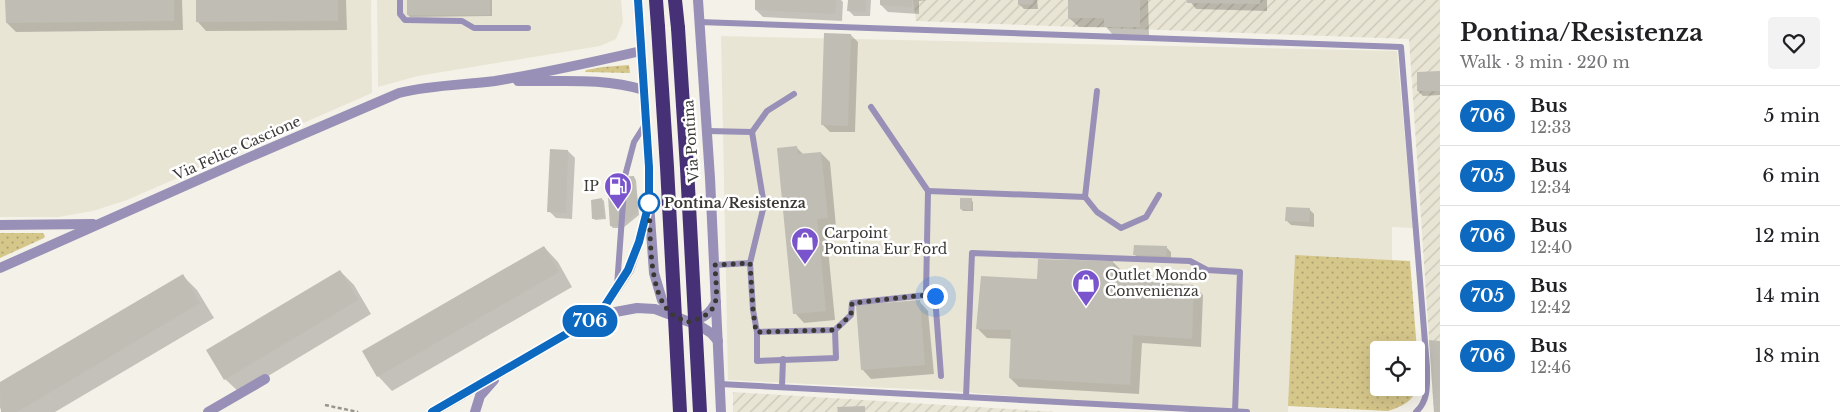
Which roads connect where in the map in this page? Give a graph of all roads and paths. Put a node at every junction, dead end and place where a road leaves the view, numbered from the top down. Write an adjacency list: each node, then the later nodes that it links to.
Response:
1 (400, 0): 7 (lane)
2 (638, 0): 8 (street)
3 (656, 0): 47 (highway, Via Pontina, bridge)
4 (675, 0): 48 (highway, Via Pontina, bridge)
5 (698, 0): 6 (street, Via Pontina)
6 (700, 22): 15 (street, Via Pontina); 52 (lane)
7 (528, 28)
8 (641, 51): 9 (street, Via Felice Cascione); 10 (street)
9 (494, 81): 10 (street, Via Felice Cascione); 21 (street, Via Felice Cascione)
10 (644, 90): 14 (street)
11 (1097, 91): 19 (lane)
12 (794, 94): 16 (lane)
13 (871, 107): 17 (lane)
14 (646, 122): 20 (street); 26 (lane)
15 (708, 131): 16 (lane); 24 (street, Via Pontina)
16 (752, 132): 23 (lane)
17 (928, 191): 19 (lane); 27 (lane)
18 (1159, 195): 19 (lane)
19 (1085, 197)
20 (649, 203): 26 (street); 30 (street)
21 (99, 224): 22 (street); 25 (street, Via Felice Cascione)
22 (0, 225)
23 (750, 263): 24 (lane); 33 (lane)
24 (715, 265): 28 (street, Via Pontina)
25 (0, 268)
26 (617, 290): 29 (street)
27 (926, 295): 32 (lane); 37 (lane)
28 (716, 302): 31 (street); 34 (street, Via Pontina)
29 (599, 315): 30 (street); 36 (street)
30 (673, 316): 31 (street)
31 (688, 322): 34 (street)
32 (835, 330): 33 (lane); 35 (lane)
33 (756, 332): 35 (lane)
34 (718, 341): 39 (street, Via Pontina)
35 (784, 360): 40 (lane)
36 (502, 372): 45 (street); 46 (street)
37 (942, 376)
38 (265, 379): 43 (street)
39 (720, 384): 40 (lane); 49 (street, Via Pontina)
40 (782, 388): 41 (lane)
41 (966, 397): 50 (lane); 50 (lane)
42 (325, 406): 44 (path)
43 (208, 412)
44 (358, 412)
45 (432, 412)
46 (475, 412)
47 (680, 412)
48 (700, 412)
49 (722, 412)
50 (1235, 412): 51 (lane)
51 (1247, 412)
52 (1416, 412)

